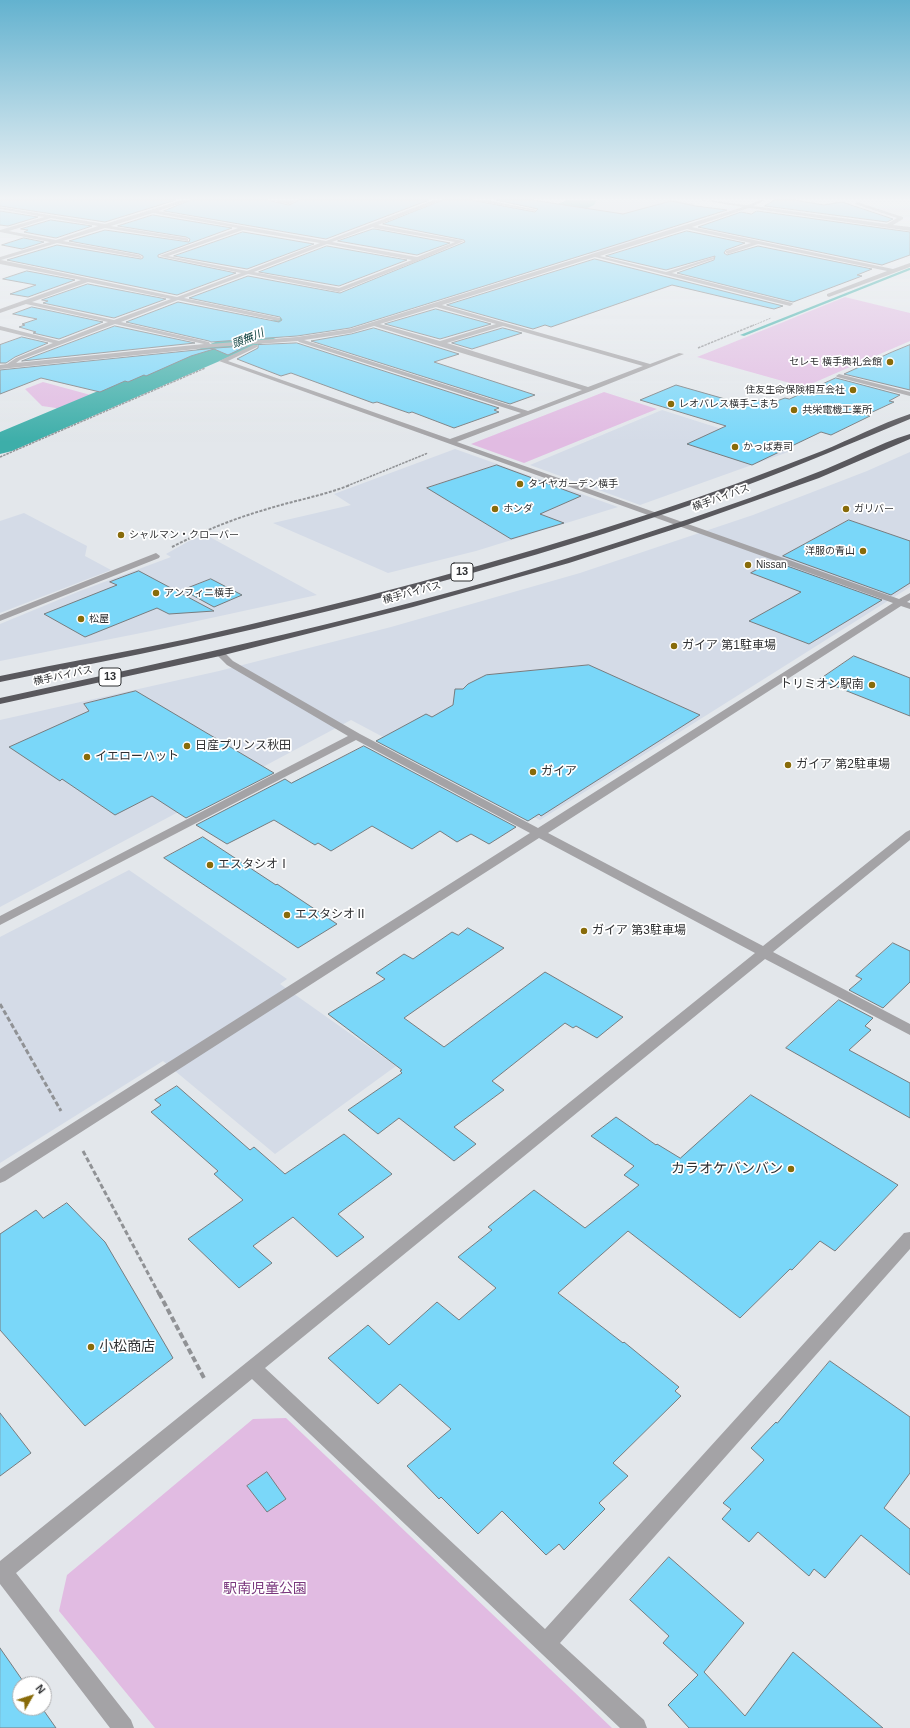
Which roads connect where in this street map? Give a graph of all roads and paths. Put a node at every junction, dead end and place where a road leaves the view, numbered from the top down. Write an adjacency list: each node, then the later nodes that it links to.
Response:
1 (87, 281): 11 (street)
2 (92, 281): 10 (street)
3 (228, 281): 10 (street)
4 (289, 281): 5 (street)
5 (363, 281)
6 (516, 281): 13 (street)
7 (695, 281): 12 (street)
8 (867, 281): 9 (street)
9 (829, 295)
10 (180, 299): 16 (street); 17 (street)
11 (26, 302): 14 (street); 17 (street)
12 (790, 304)
13 (436, 305): 18 (street); 19 (street)
14 (0, 311)
15 (773, 318): 26 (path)
16 (278, 319)
17 (116, 321): 22 (street); 25 (street)
18 (374, 324): 21 (street); 24 (street)
19 (503, 324): 24 (street); 29 (street)
20 (0, 328): 22 (street)
21 (297, 339): 23 (street); 34 (street)
22 (59, 343): 28 (street)
23 (262, 343): 25 (street); 27 (street)
24 (440, 343): 32 (street)
25 (216, 345): 28 (street)
26 (681, 354): 29 (street)
27 (222, 361): 37 (street); 38 (path)
28 (9, 366): 30 (street)
29 (650, 366): 32 (street)
30 (0, 367)
31 (840, 376): 33 (street)
32 (589, 390): 34 (street)
33 (910, 394)
34 (528, 413): 37 (street)
35 (910, 416): 39 (highway, 横手バイパス / 13)
36 (910, 436): 40 (highway, 横手バイパス / 13)
37 (451, 443): 39 (street); 41 (path)
38 (0, 457)
39 (655, 515): 40 (street); 46 (highway, 横手バイパス / 13)
40 (681, 524): 43 (street); 45 (highway, 横手バイパス / 13)
41 (156, 556): 44 (street)
42 (910, 596): 43 (street)
43 (905, 605): 49 (street)
44 (0, 618)
45 (220, 653): 47 (highway, 横手バイパス / 13); 48 (street)
46 (0, 679)
47 (0, 701)
48 (356, 736): 49 (street); 51 (street)
49 (539, 833): 52 (street); 55 (street)
50 (910, 834): 52 (street)
51 (0, 921)
52 (764, 952): 54 (street); 58 (street)
53 (0, 1004): 55 (path)
54 (910, 1030)
55 (73, 1131): 56 (street); 59 (path)
56 (0, 1177)
57 (910, 1238): 61 (street)
58 (253, 1368): 59 (street); 61 (street)
59 (215, 1399): 60 (street)
60 (1, 1572): 62 (street)
61 (546, 1643): 63 (street)
62 (123, 1728)
63 (636, 1728)

